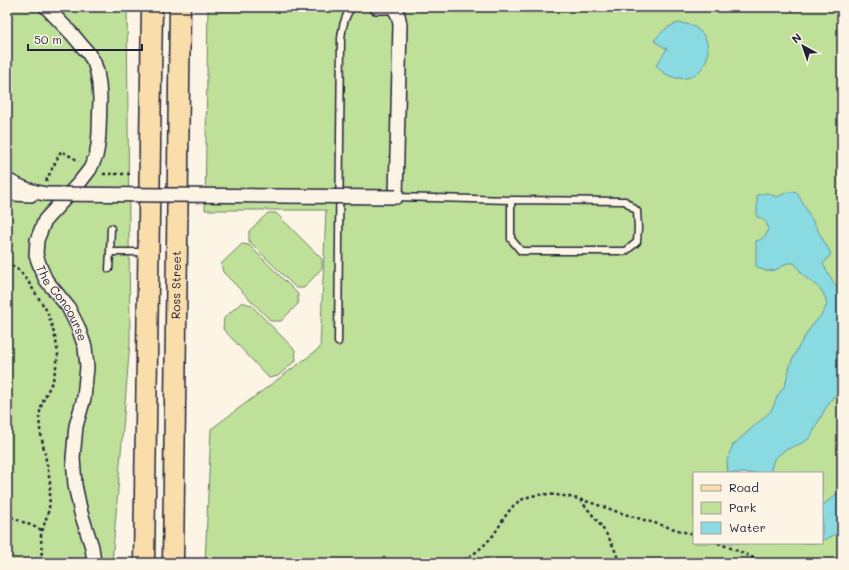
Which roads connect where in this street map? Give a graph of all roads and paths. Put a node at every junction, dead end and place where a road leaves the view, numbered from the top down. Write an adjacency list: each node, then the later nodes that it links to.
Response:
1 (46, 7): 28 (street, The Concourse)
2 (152, 7): 18 (main road)
3 (180, 7): 30 (main road, Ross Street)
4 (352, 7): 21 (lane)
5 (376, 7): 6 (street)
6 (387, 7)
7 (393, 7): 14 (street)
8 (79, 162): 12 (path)
9 (98, 174): 10 (path)
10 (130, 174)
11 (7, 180): 12 (street)
12 (46, 187): 13 (street); 14 (street, bridge)
13 (7, 192)
14 (396, 197): 15 (lane)
15 (511, 200): 15 (lane)
16 (111, 228): 17 (lane)
17 (110, 252): 18 (lane); 20 (lane)
18 (148, 252): 29 (main road)
19 (7, 262): 24 (path)
20 (109, 269)
21 (338, 342)
22 (580, 500): 25 (path); 31 (path); 32 (path)
23 (11, 517): 24 (path)
24 (42, 530): 27 (path)
25 (693, 535)
26 (720, 544): 33 (path)
27 (42, 563)
28 (94, 563)
29 (144, 563)
30 (173, 563)
31 (460, 563)
32 (618, 563)
33 (765, 563)

